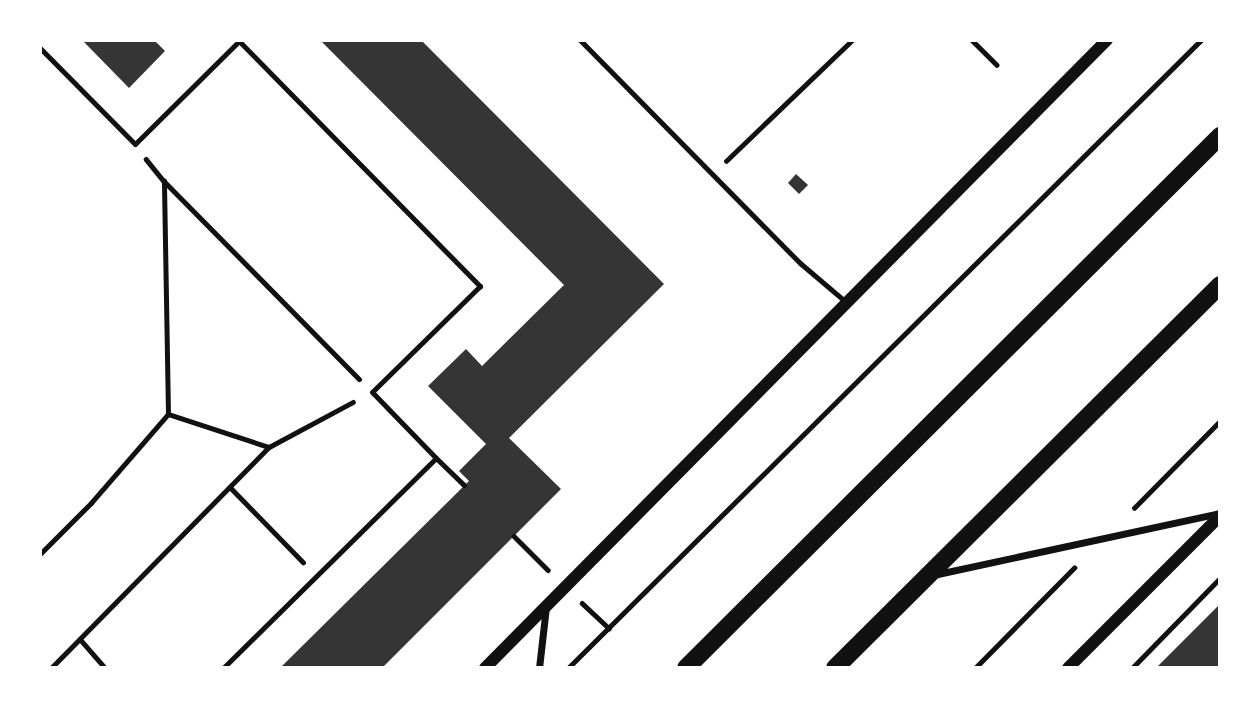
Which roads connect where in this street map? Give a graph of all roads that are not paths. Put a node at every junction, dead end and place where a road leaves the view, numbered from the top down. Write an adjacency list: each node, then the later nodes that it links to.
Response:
1 (580, 40): 6 (lane)
2 (1107, 40): 6 (street)
3 (40, 48): 7 (lane)
4 (1220, 136): 15 (main road)
5 (1220, 285): 10 (main road)
6 (848, 304): 11 (street)
7 (436, 458): 8 (lane); 12 (lane)
8 (464, 485)
9 (1220, 515): 10 (street); 17 (street)
10 (926, 577): 16 (main road)
11 (546, 606): 13 (street); 14 (street)
12 (223, 668)
13 (485, 668)
14 (539, 668)
15 (686, 668)
16 (835, 668)
17 (1068, 668)

